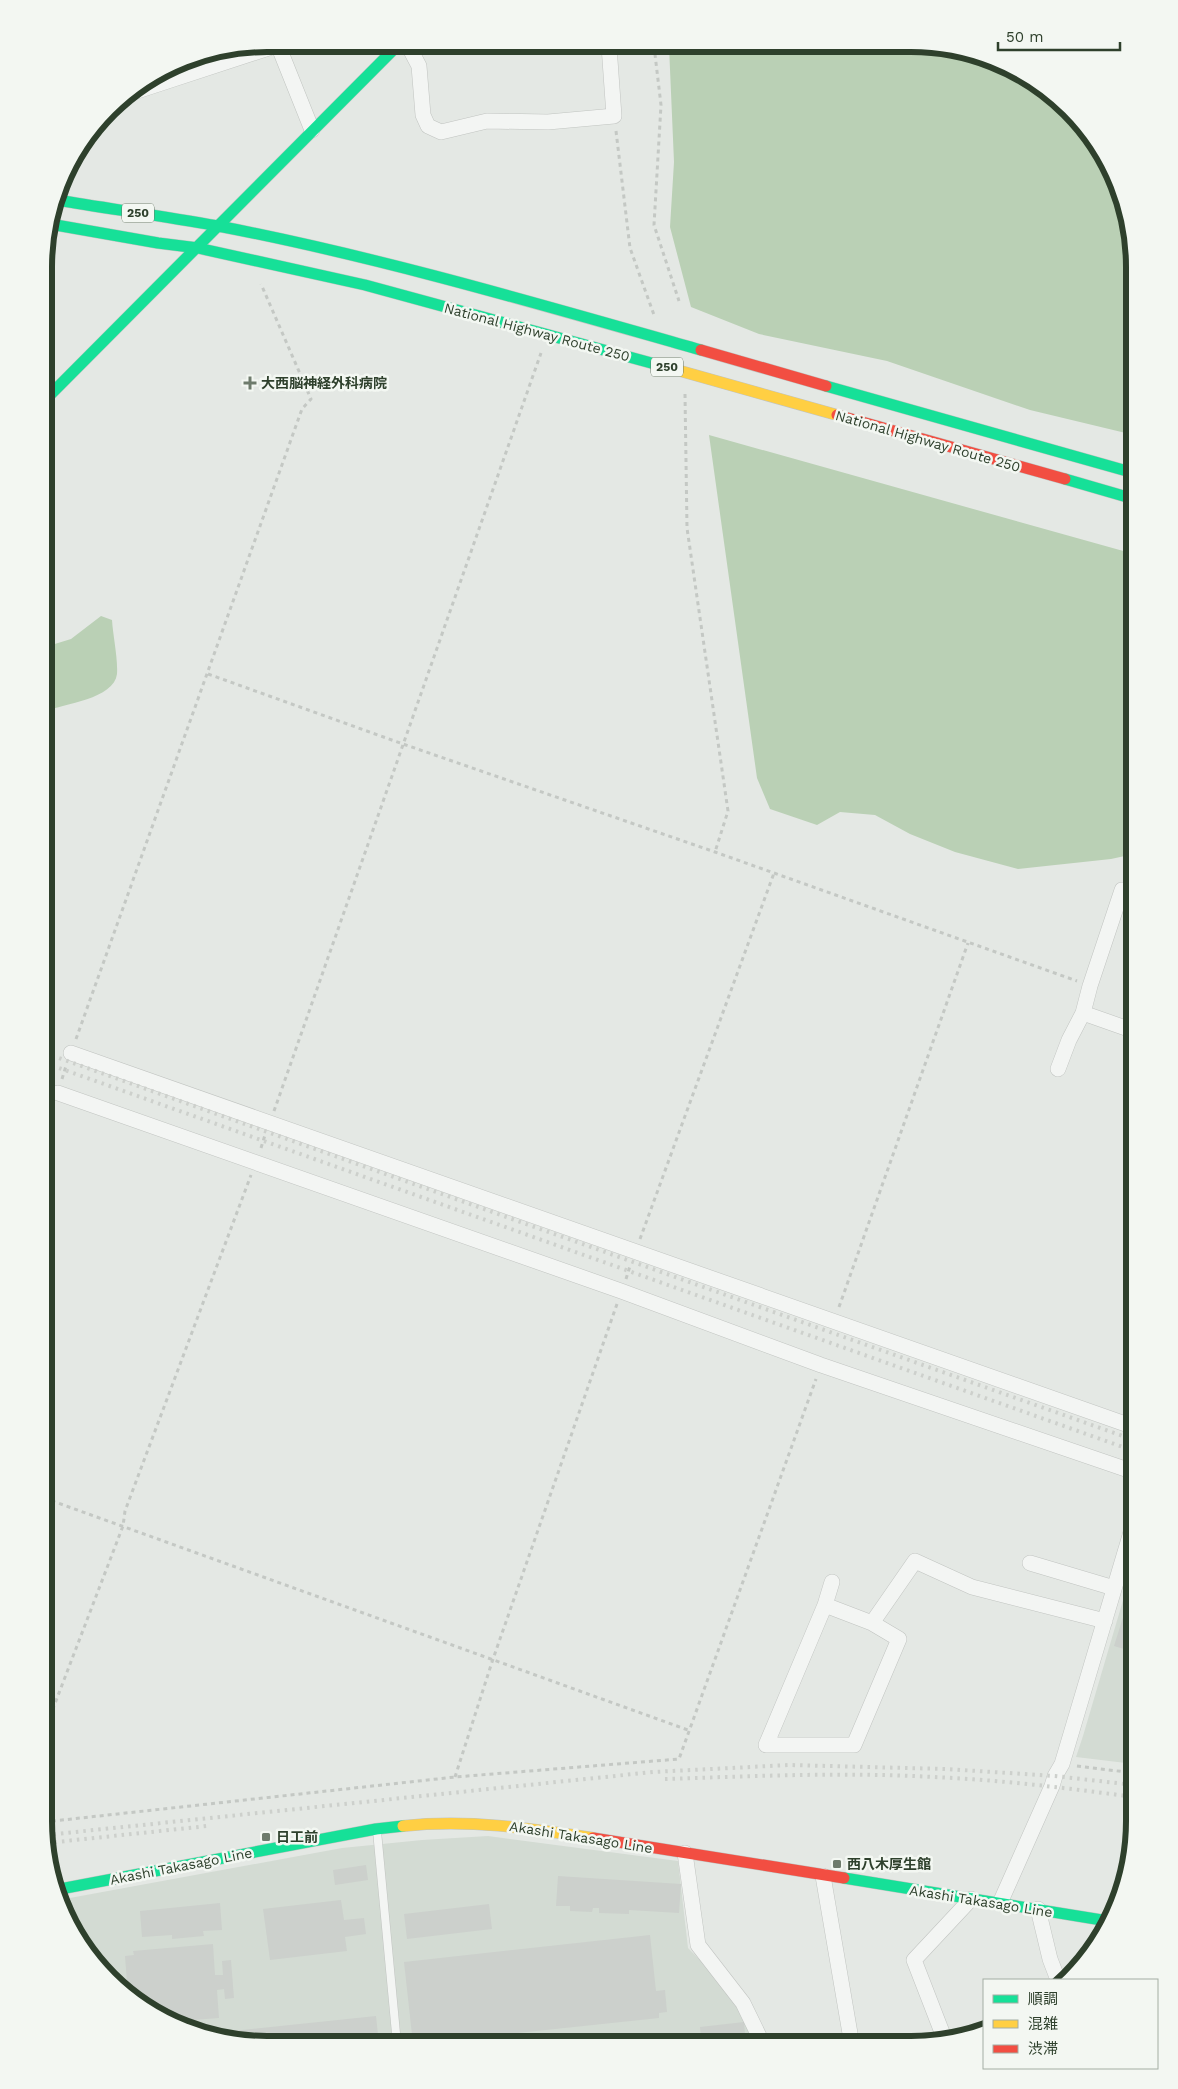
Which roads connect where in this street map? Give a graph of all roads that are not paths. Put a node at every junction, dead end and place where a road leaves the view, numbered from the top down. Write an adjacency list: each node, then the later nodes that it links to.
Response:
1 (282, 52): 7 (street)
2 (390, 52): 7 (main road)
3 (412, 52): 4 (street)
4 (609, 52)
5 (251, 53): 6 (street)
6 (153, 86)
7 (312, 130): 10 (main road)
8 (63, 201): 10 (main road, National Highway Route 250 / 250)
9 (57, 225): 11 (main road, National Highway Route 250 / 250)
10 (218, 226): 11 (main road); 13 (main road, National Highway Route 250 / 250)
11 (198, 248): 12 (main road); 14 (main road, National Highway Route 250 / 250)
12 (52, 393)
13 (1126, 471)
14 (1126, 497)
15 (1126, 890): 16 (street)
16 (1083, 1013): 17 (street); 19 (street)
17 (1126, 1028)
18 (71, 1053): 21 (street)
19 (1058, 1069)
20 (58, 1094): 22 (street)
21 (1126, 1424)
22 (1126, 1469)
23 (1126, 1548): 26 (street)
24 (1030, 1563): 26 (street)
25 (832, 1582): 27 (street)
26 (1114, 1588): 28 (street)
27 (825, 1605): 29 (street); 29 (street)
28 (1105, 1621): 29 (street); 35 (street)
29 (872, 1623)
30 (376, 1829): 31 (main road, Akashi Takasago Line); 33 (main road, Akashi Takasago Line); 40 (lane)
31 (685, 1853): 32 (main road, Akashi Takasago Line); 41 (street)
32 (823, 1876): 34 (main road, Akashi Takasago Line); 42 (street)
33 (63, 1888)
34 (971, 1900): 35 (main road, Akashi Takasago Line); 39 (street)
35 (1000, 1903): 36 (main road, Akashi Takasago Line)
36 (1038, 1909): 37 (main road, Akashi Takasago Line); 38 (street)
37 (1102, 1920)
38 (1057, 1979)
39 (943, 2034)
40 (396, 2036)
41 (759, 2036)
42 (850, 2036)

